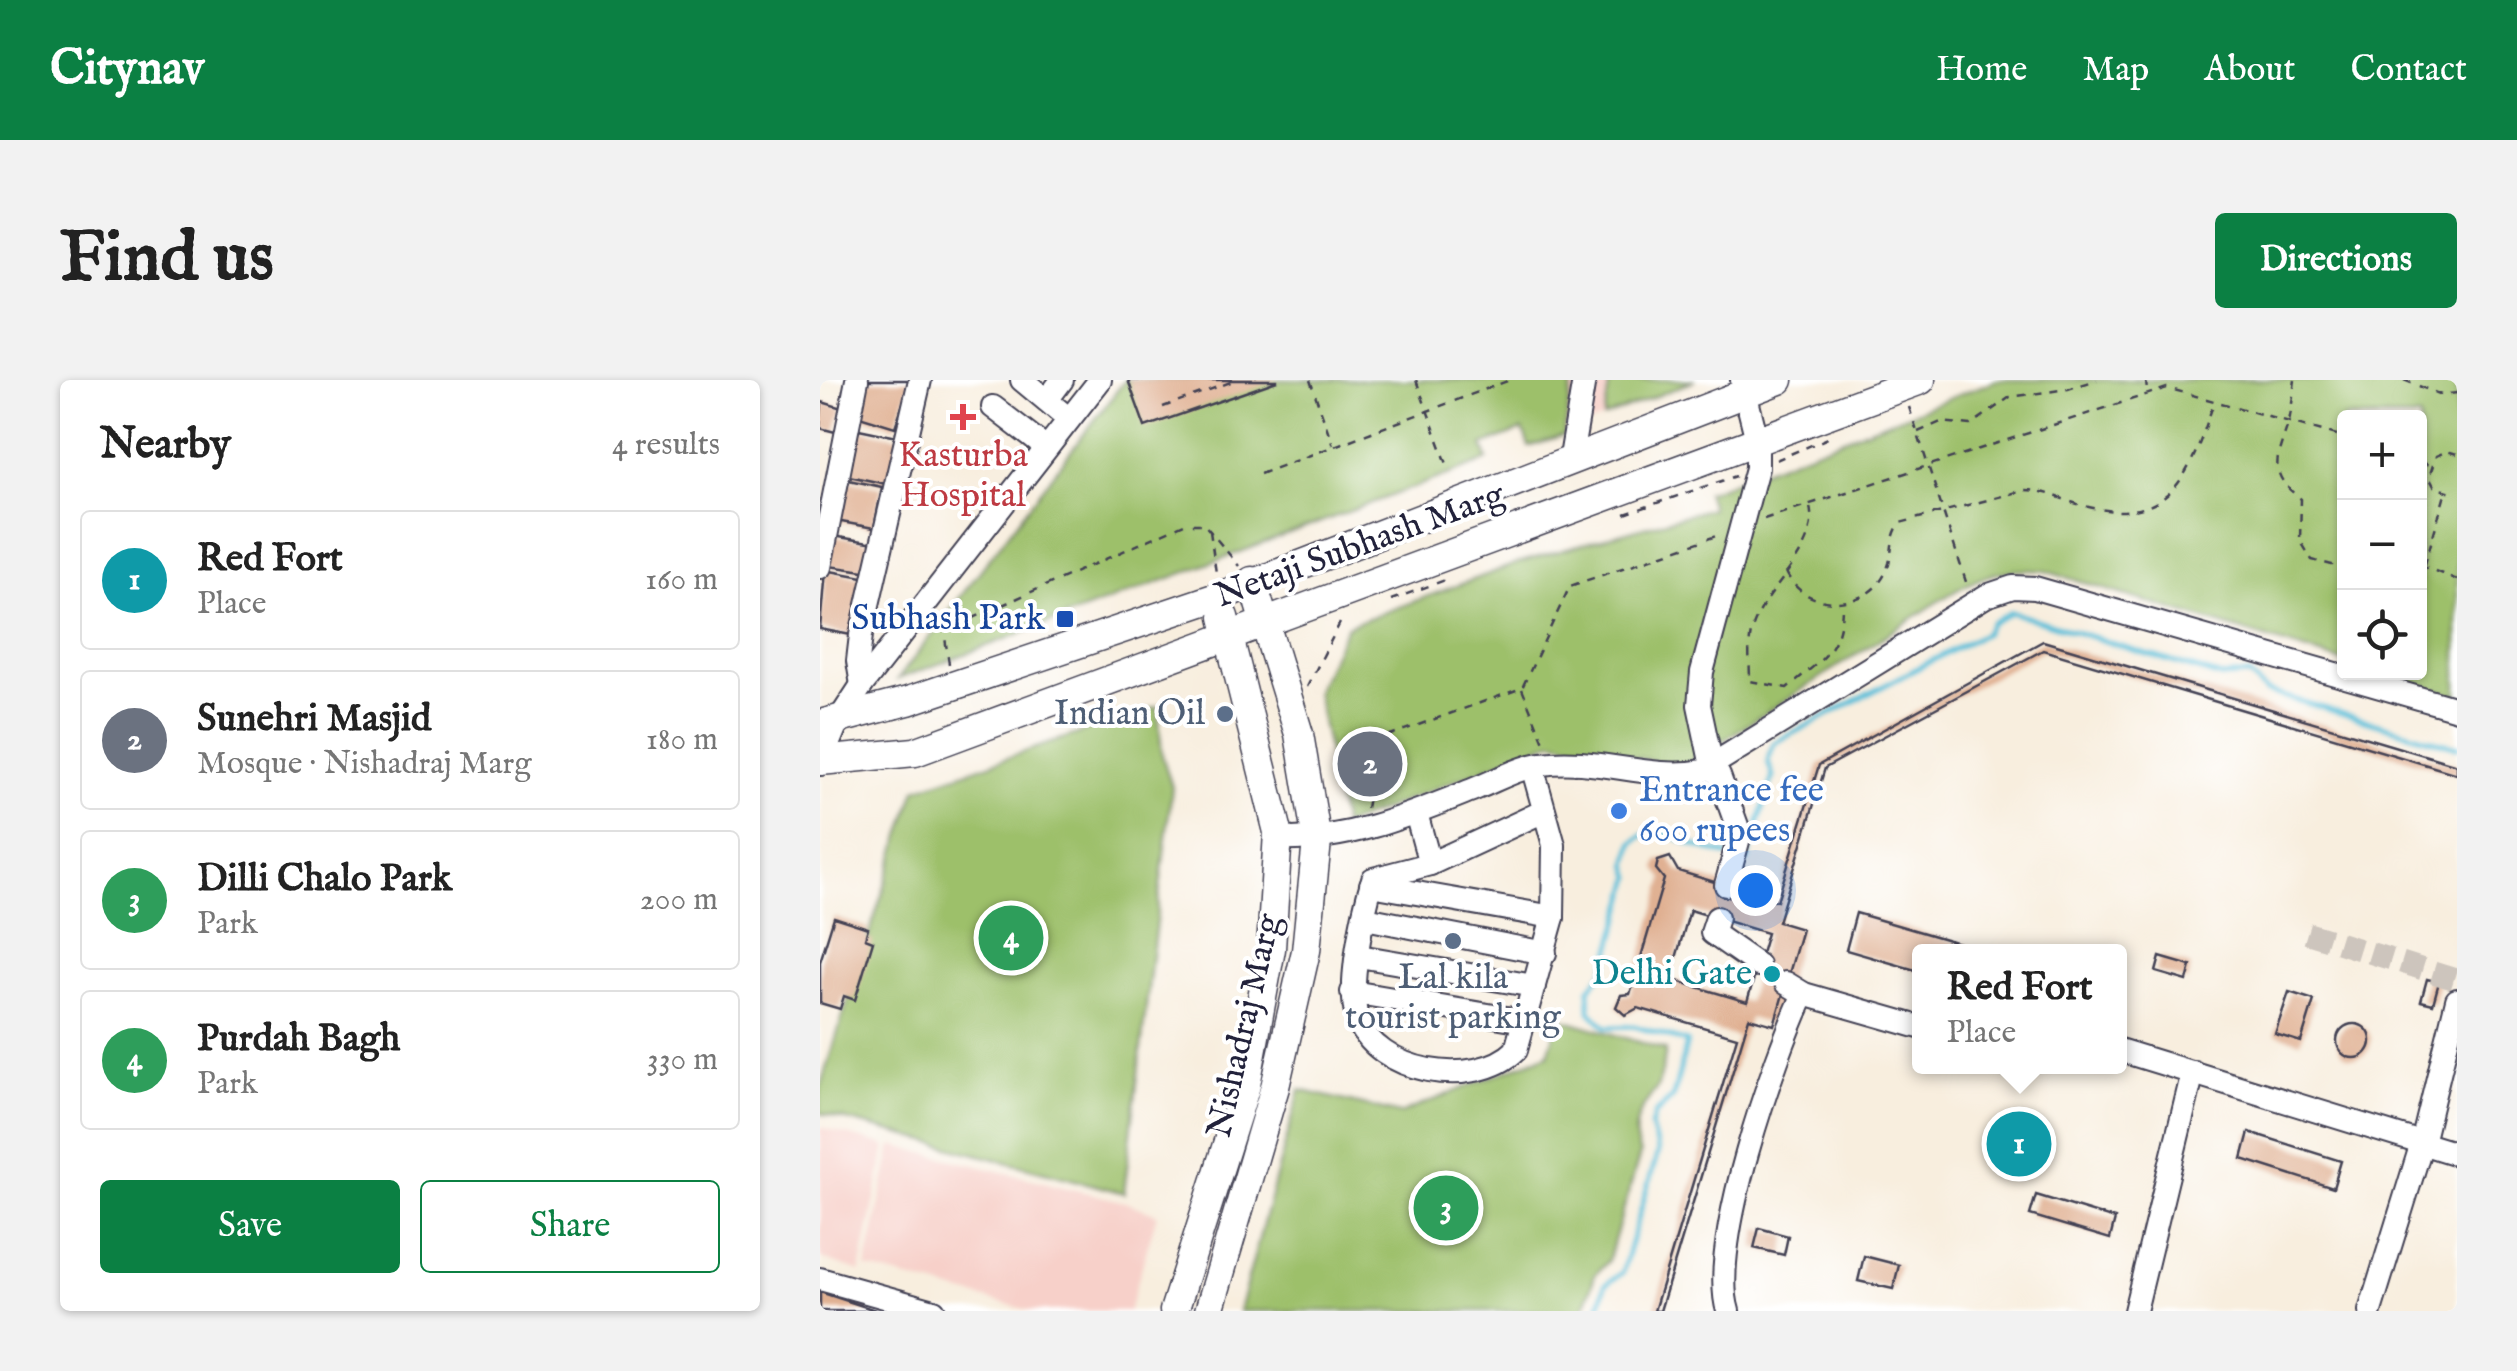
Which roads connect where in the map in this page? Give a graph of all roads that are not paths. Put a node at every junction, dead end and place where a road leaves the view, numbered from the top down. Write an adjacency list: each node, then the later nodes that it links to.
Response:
1 (858, 380): 13 (street)
2 (920, 380): 22 (street)
3 (1022, 380): 10 (street)
4 (1062, 380): 10 (street)
5 (1100, 380): 12 (street)
6 (1584, 380): 16 (street)
7 (1779, 380): 9 (main road, Netaji Subhash Marg)
8 (1912, 383): 15 (main road, Netaji Subhash Marg)
9 (1744, 386): 15 (street); 16 (main road, Netaji Subhash Marg)
10 (1046, 400): 12 (street)
11 (993, 406): 14 (street)
12 (1069, 419): 14 (street)
13 (831, 442): 17 (street)
14 (1046, 447): 22 (street)
15 (1757, 454): 20 (main road, Netaji Subhash Marg); 26 (street)
16 (1571, 457): 18 (main road, Netaji Subhash Marg)
17 (820, 568)
18 (1252, 581): 19 (main road, Netaji Subhash Marg); 20 (main road, Nishadraj Marg)
19 (1220, 596): 21 (main road, Nishadraj Marg); 24 (main road, Netaji Subhash Marg)
20 (1266, 620): 21 (main road, Netaji Subhash Marg); 31 (main road, Nishadraj Marg)
21 (1227, 633): 25 (main road, Netaji Subhash Marg); 30 (main road, Nishadraj Marg)
22 (862, 685): 24 (street)
23 (2457, 708): 26 (street)
24 (828, 724): 25 (street)
25 (820, 762)
26 (1713, 766): 27 (street); 33 (street)
27 (1541, 772): 28 (street); 29 (street)
28 (1542, 812): 32 (street); 35 (street)
29 (1416, 813): 31 (street); 32 (street)
30 (1277, 840): 31 (street); 53 (main road, Nishadraj Marg)
31 (1316, 841): 54 (main road, Nishadraj Marg)
32 (1430, 864): 34 (street)
33 (1728, 879)
34 (1371, 885): 35 (street); 36 (street)
35 (1553, 917): 38 (street)
36 (1366, 918): 38 (street); 39 (street)
37 (1717, 918): 40 (street)
38 (1544, 953): 41 (street)
39 (1359, 956): 41 (street); 42 (street)
40 (1758, 965)
41 (1534, 986): 44 (street)
42 (1352, 992): 44 (street); 44 (street)
43 (2457, 1000): 48 (street)
44 (1524, 1021)
45 (1912, 1025): 55 (street)
46 (2127, 1052): 47 (street)
47 (2193, 1072): 48 (street); 56 (street)
48 (2422, 1143): 49 (street); 57 (street)
49 (2457, 1154)
50 (820, 1279): 51 (street)
51 (903, 1307): 52 (street)
52 (934, 1311)
53 (1174, 1311)
54 (1209, 1311)
55 (1728, 1311)
56 (2135, 1311)
57 (2370, 1311)

